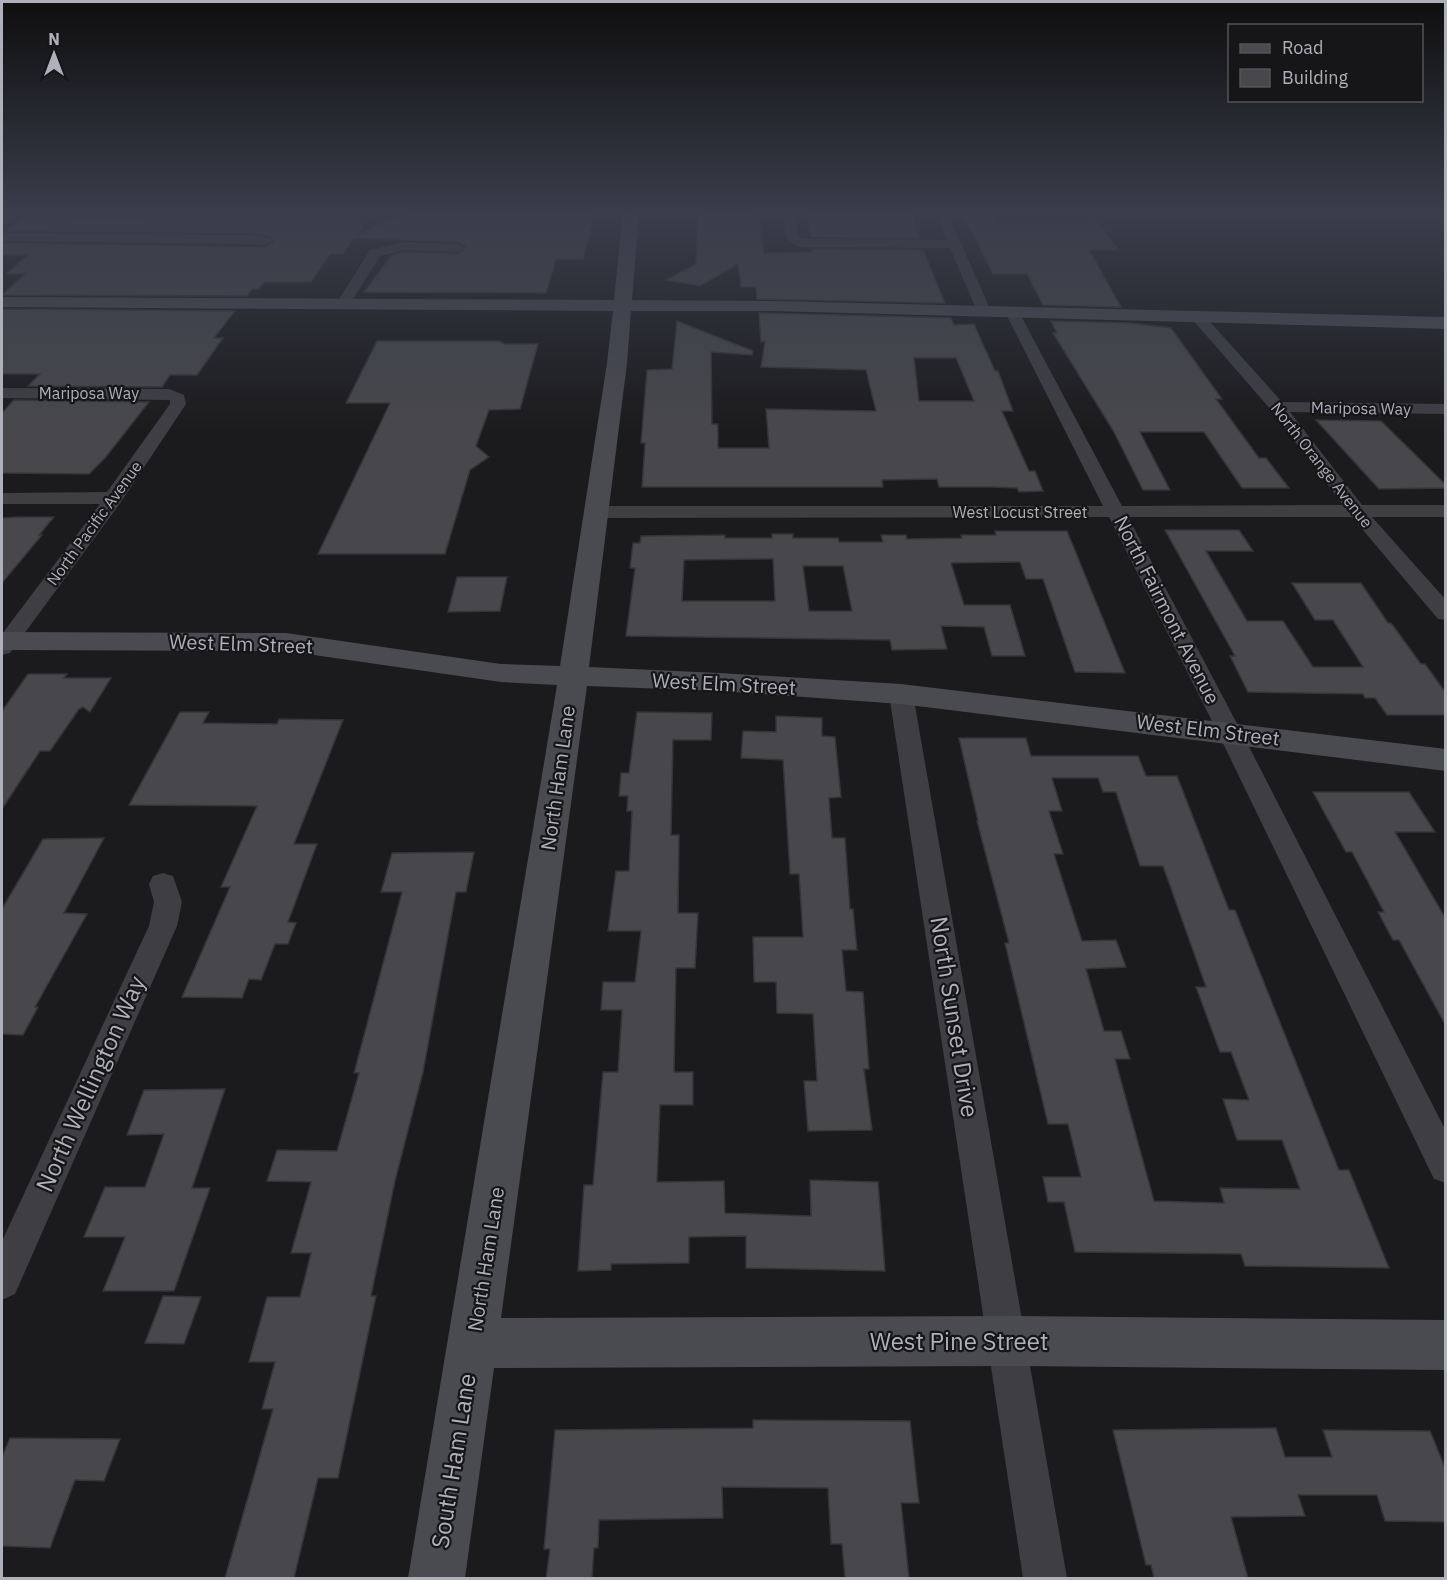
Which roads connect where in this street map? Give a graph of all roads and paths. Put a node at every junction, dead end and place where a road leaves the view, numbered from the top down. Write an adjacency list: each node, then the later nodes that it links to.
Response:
1 (355, 286): 5 (street)
2 (624, 286): 6 (street, North Ham Lane)
3 (973, 286): 7 (street)
4 (2, 302): 5 (street)
5 (344, 304): 6 (street)
6 (622, 305): 7 (street); 19 (street, North Ham Lane)
7 (984, 311): 8 (street)
8 (1012, 312): 9 (street); 20 (street, North Fairmont Avenue)
9 (1198, 317): 10 (street); 13 (street, North Orange Avenue)
10 (1446, 323)
11 (2, 393): 12 (street, Mariposa Way)
12 (176, 395): 16 (street, North Pacific Avenue)
13 (1278, 407): 14 (street, Mariposa Way); 17 (street, North Orange Avenue)
14 (1446, 409)
15 (2, 498): 16 (street)
16 (114, 498): 22 (street, North Pacific Avenue)
17 (1356, 510): 18 (street, West Locust Street); 20 (street, West Locust Street); 21 (street, North Orange Avenue)
18 (1446, 511)
19 (595, 512): 20 (street, West Locust Street); 23 (street, North Ham Lane)
20 (1117, 512): 25 (street, North Fairmont Avenue)
21 (1446, 614)
22 (3, 643): 23 (street, West Elm Street)
23 (573, 677): 24 (street, West Elm Street); 31 (street, North Ham Lane)
24 (901, 694): 25 (street, West Elm Street); 30 (street, North Sunset Drive)
25 (1230, 733): 26 (street, West Elm Street); 28 (street, North Fairmont Avenue)
26 (1446, 760)
27 (163, 884): 29 (street, North Wellington Way)
28 (1446, 1167)
29 (2, 1281)
30 (1005, 1341): 31 (street, West Pine Street); 32 (street, West Pine Street); 34 (street, North Sunset Drive)
31 (473, 1343): 33 (street, South Ham Lane)
32 (1446, 1345)
33 (436, 1578)
34 (1045, 1578)

